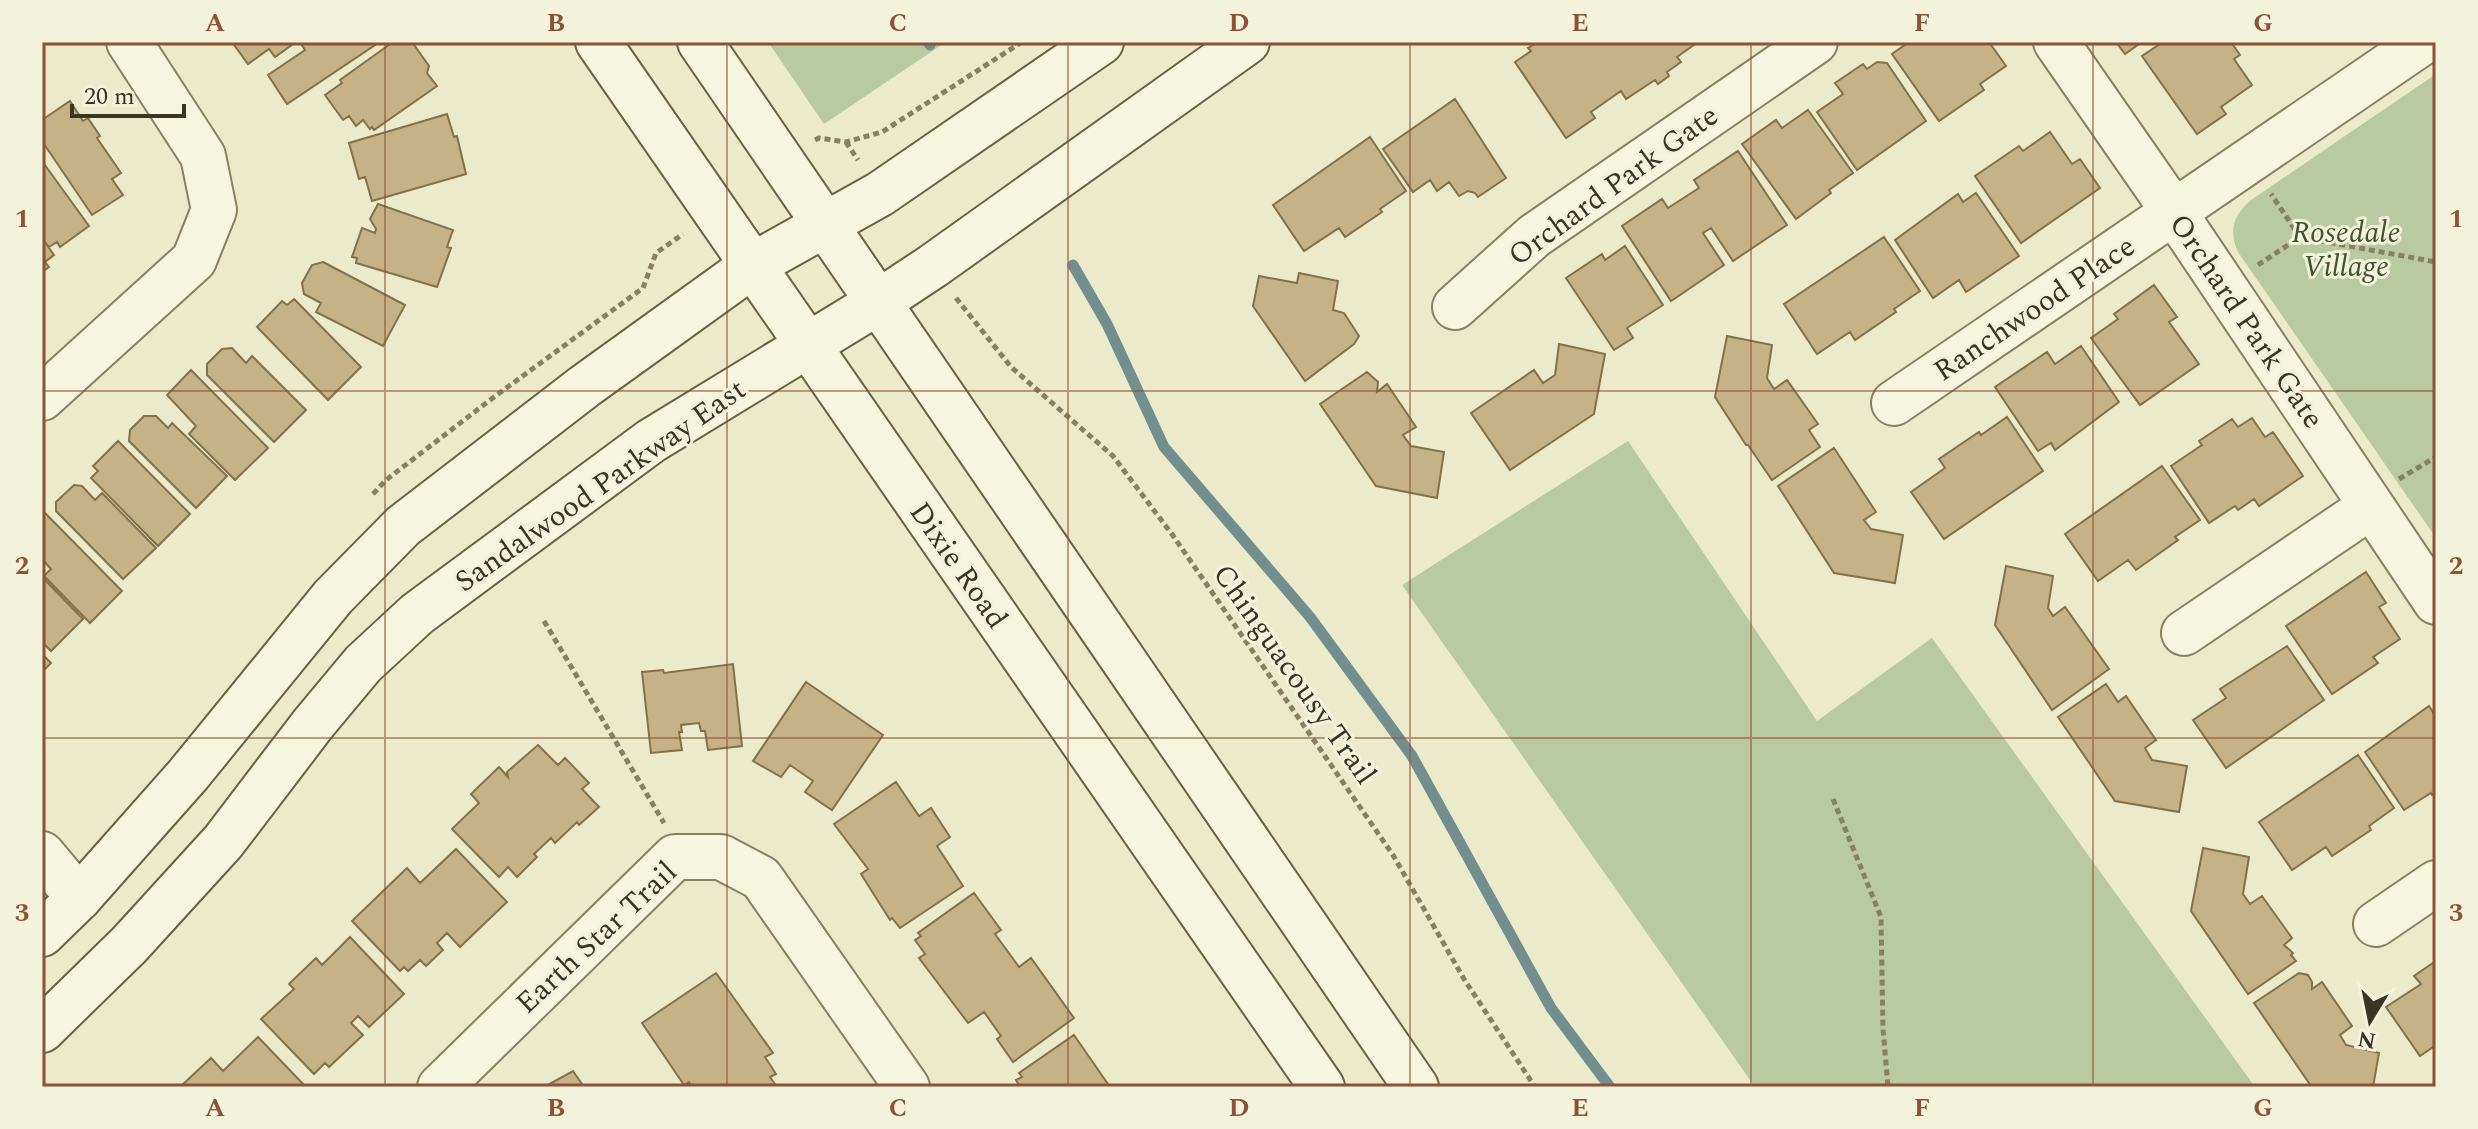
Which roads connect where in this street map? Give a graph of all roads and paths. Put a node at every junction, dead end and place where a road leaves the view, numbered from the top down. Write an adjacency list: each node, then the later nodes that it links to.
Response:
1 (129, 42): 24 (main road)
2 (598, 42): 18 (main road, Dixie Road)
3 (700, 42): 15 (main road)
4 (1006, 42): 11 (path)
5 (1022, 42): 11 (path)
6 (1101, 42): 15 (main road)
7 (1247, 42): 20 (main road, Sandalwood Parkway East)
8 (1815, 42): 21 (main road, Orchard Park Gate)
9 (2056, 42): 14 (main road, Orchard Park Gate)
10 (2423, 42): 14 (main road, Ranchwood Place)
11 (1011, 49): 12 (path)
12 (819, 138)
13 (2266, 185): 16 (path)
14 (2174, 212): 25 (main road, Ranchwood Place); 27 (main road, Orchard Park Gate)
15 (824, 223): 18 (main road); 20 (main road)
16 (2300, 237): 17 (path); 19 (path)
17 (2436, 262)
18 (753, 265): 23 (main road, Dixie Road); 35 (main road)
19 (2248, 272)
20 (877, 303): 23 (main road, Sandalwood Parkway East); 42 (main road)
21 (1455, 307)
22 (973, 322): 43 (path, Chinguacousy Trail)
23 (808, 343): 38 (main road, Sandalwood Parkway East); 41 (main road, Dixie Road)
24 (42, 398)
25 (1894, 403)
26 (2436, 457): 27 (path)
27 (2380, 495): 28 (main road, Orchard Park Gate); 30 (main road)
28 (2436, 602)
29 (544, 621): 32 (path)
30 (2184, 633)
31 (1833, 799): 44 (path)
32 (664, 823)
33 (42, 854): 35 (main road)
34 (2436, 883): 36 (main road)
35 (79, 898): 37 (main road)
36 (2376, 924)
37 (42, 934)
38 (42, 1030)
39 (440, 1087): 40 (main road, Earth Star Trail)
40 (907, 1087)
41 (1322, 1087)
42 (1416, 1087)
43 (1535, 1087)
44 (1888, 1087)

